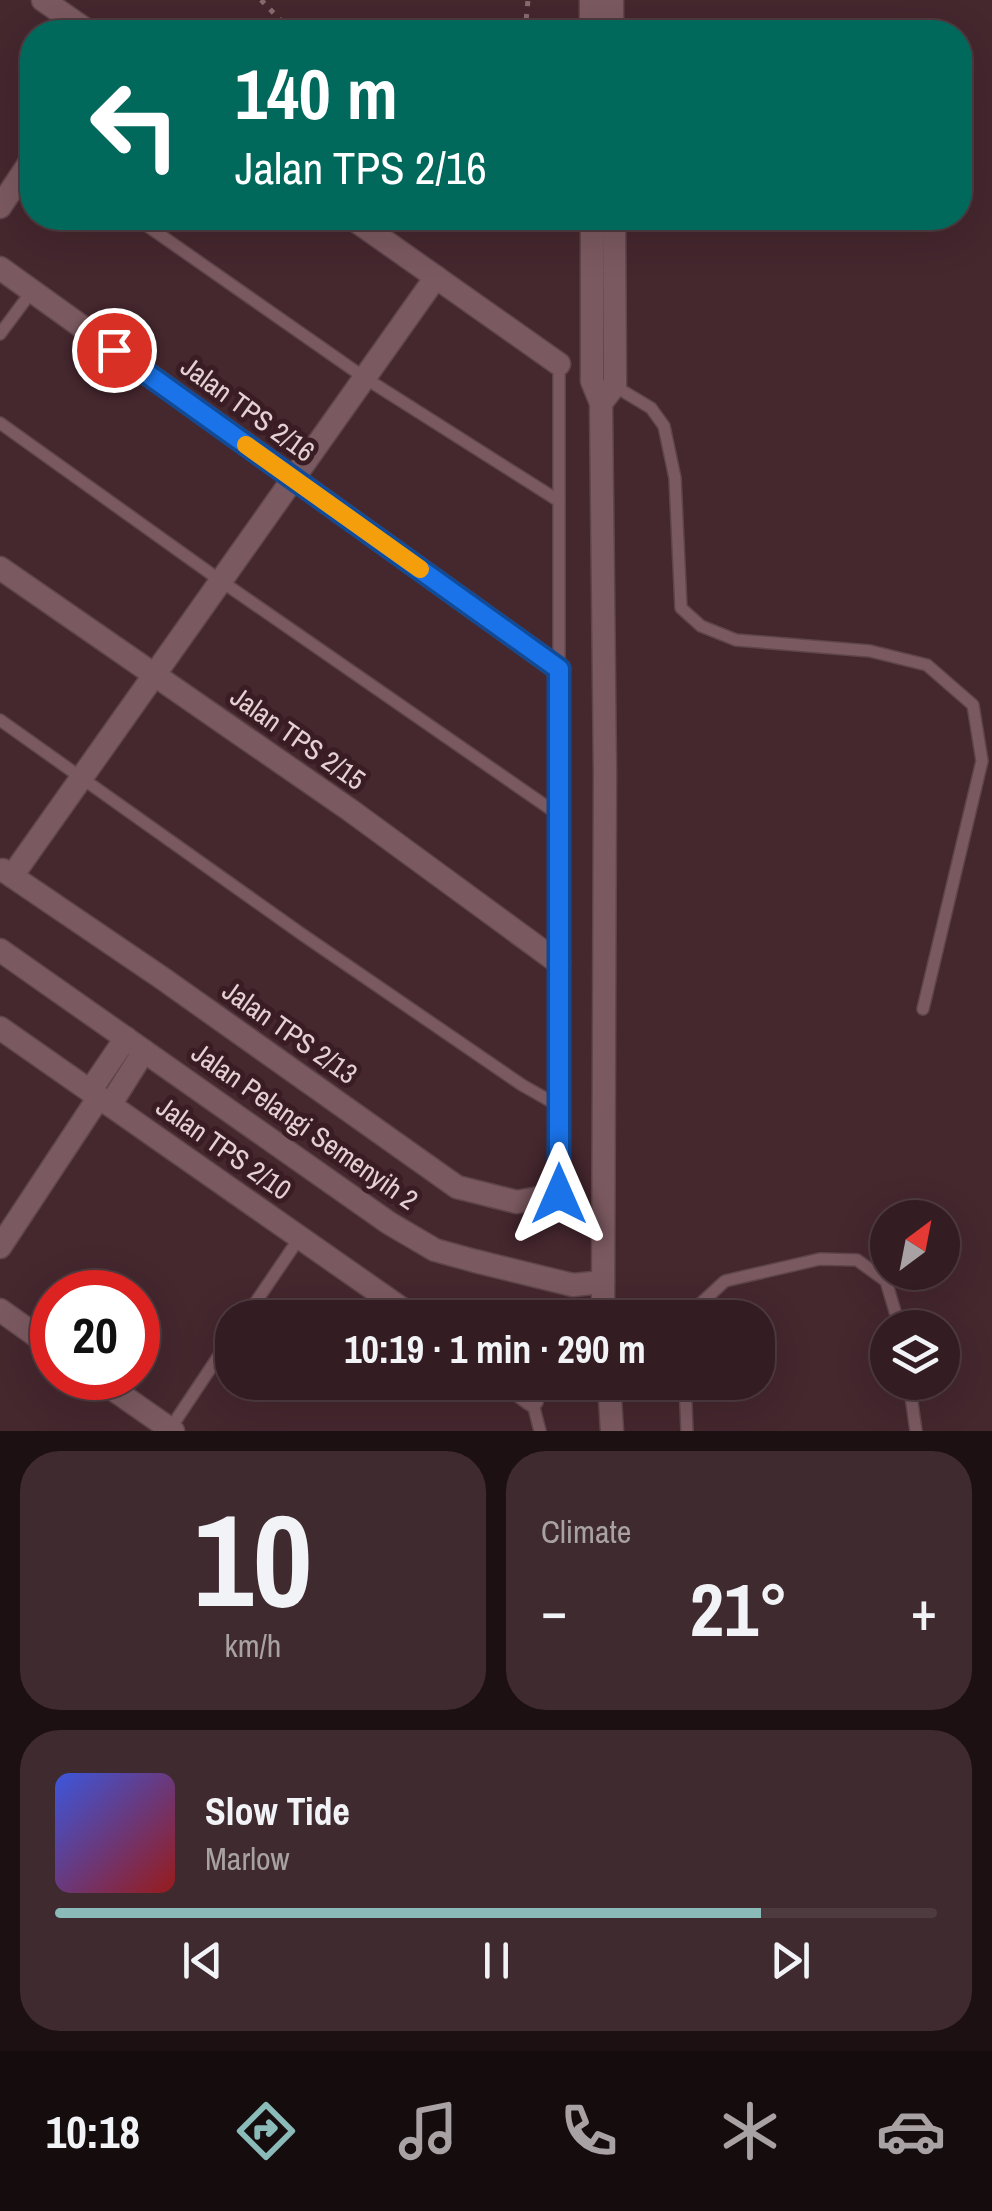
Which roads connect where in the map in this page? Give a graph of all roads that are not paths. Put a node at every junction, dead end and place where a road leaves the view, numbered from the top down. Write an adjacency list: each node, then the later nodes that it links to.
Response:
1 (43, 0): 2 (street)
2 (72, 20)
3 (20, 177): 4 (street)
4 (0, 207)
5 (153, 230): 14 (lane)
6 (369, 230): 10 (street)
7 (593, 230): 15 (street)
8 (613, 230): 15 (street)
9 (0, 268): 11 (street, Jalan TPS 2/16)
10 (436, 277): 13 (street); 14 (street)
11 (32, 291): 12 (lane); 17 (street, Jalan TPS 2/16)
12 (0, 334)
13 (559, 364): 18 (lane)
14 (365, 378): 17 (street); 18 (lane)
15 (602, 390): 29 (lane); 37 (street)
16 (0, 423): 20 (lane)
17 (294, 479): 20 (street); 21 (street, Jalan TPS 2/16)
18 (559, 501): 21 (lane)
19 (0, 568): 22 (street, Jalan TPS 2/15)
20 (221, 581): 22 (street); 25 (lane)
21 (559, 669): 25 (lane)
22 (154, 675): 24 (street); 28 (street, Jalan TPS 2/15)
23 (0, 720): 24 (lane)
24 (82, 778): 26 (street); 33 (lane)
25 (559, 815): 28 (lane)
26 (6, 872): 34 (street, Jalan TPS 2/13)
27 (0, 950): 31 (street, Jalan Pelangi Semenyih 2)
28 (558, 962): 33 (lane)
29 (922, 1009)
30 (0, 1028): 32 (street, Jalan TPS 2/10)
31 (136, 1045): 32 (street); 37 (street, Jalan Pelangi Semenyih 2)
32 (100, 1098): 35 (street, Jalan TPS 2/10); 36 (street)
33 (558, 1106): 34 (lane)
34 (559, 1194)
35 (300, 1237): 38 (lane); 39 (street, Jalan TPS 2/10)
36 (0, 1247)
37 (603, 1282): 40 (street)
38 (257, 1300)
39 (389, 1300)
40 (604, 1300)
41 (704, 1300): 43 (lane)
42 (0, 1310): 44 (street)
43 (895, 1310)
44 (30, 1331)
45 (215, 1363): 52 (lane)
46 (128, 1400): 52 (street)
47 (532, 1400): 53 (lane)
48 (604, 1400): 54 (street)
49 (608, 1400): 55 (street)
50 (686, 1400): 56 (lane)
51 (912, 1400): 57 (lane)
52 (172, 1430)
53 (540, 1431)
54 (601, 1431)
55 (612, 1431)
56 (687, 1431)
57 (916, 1431)

